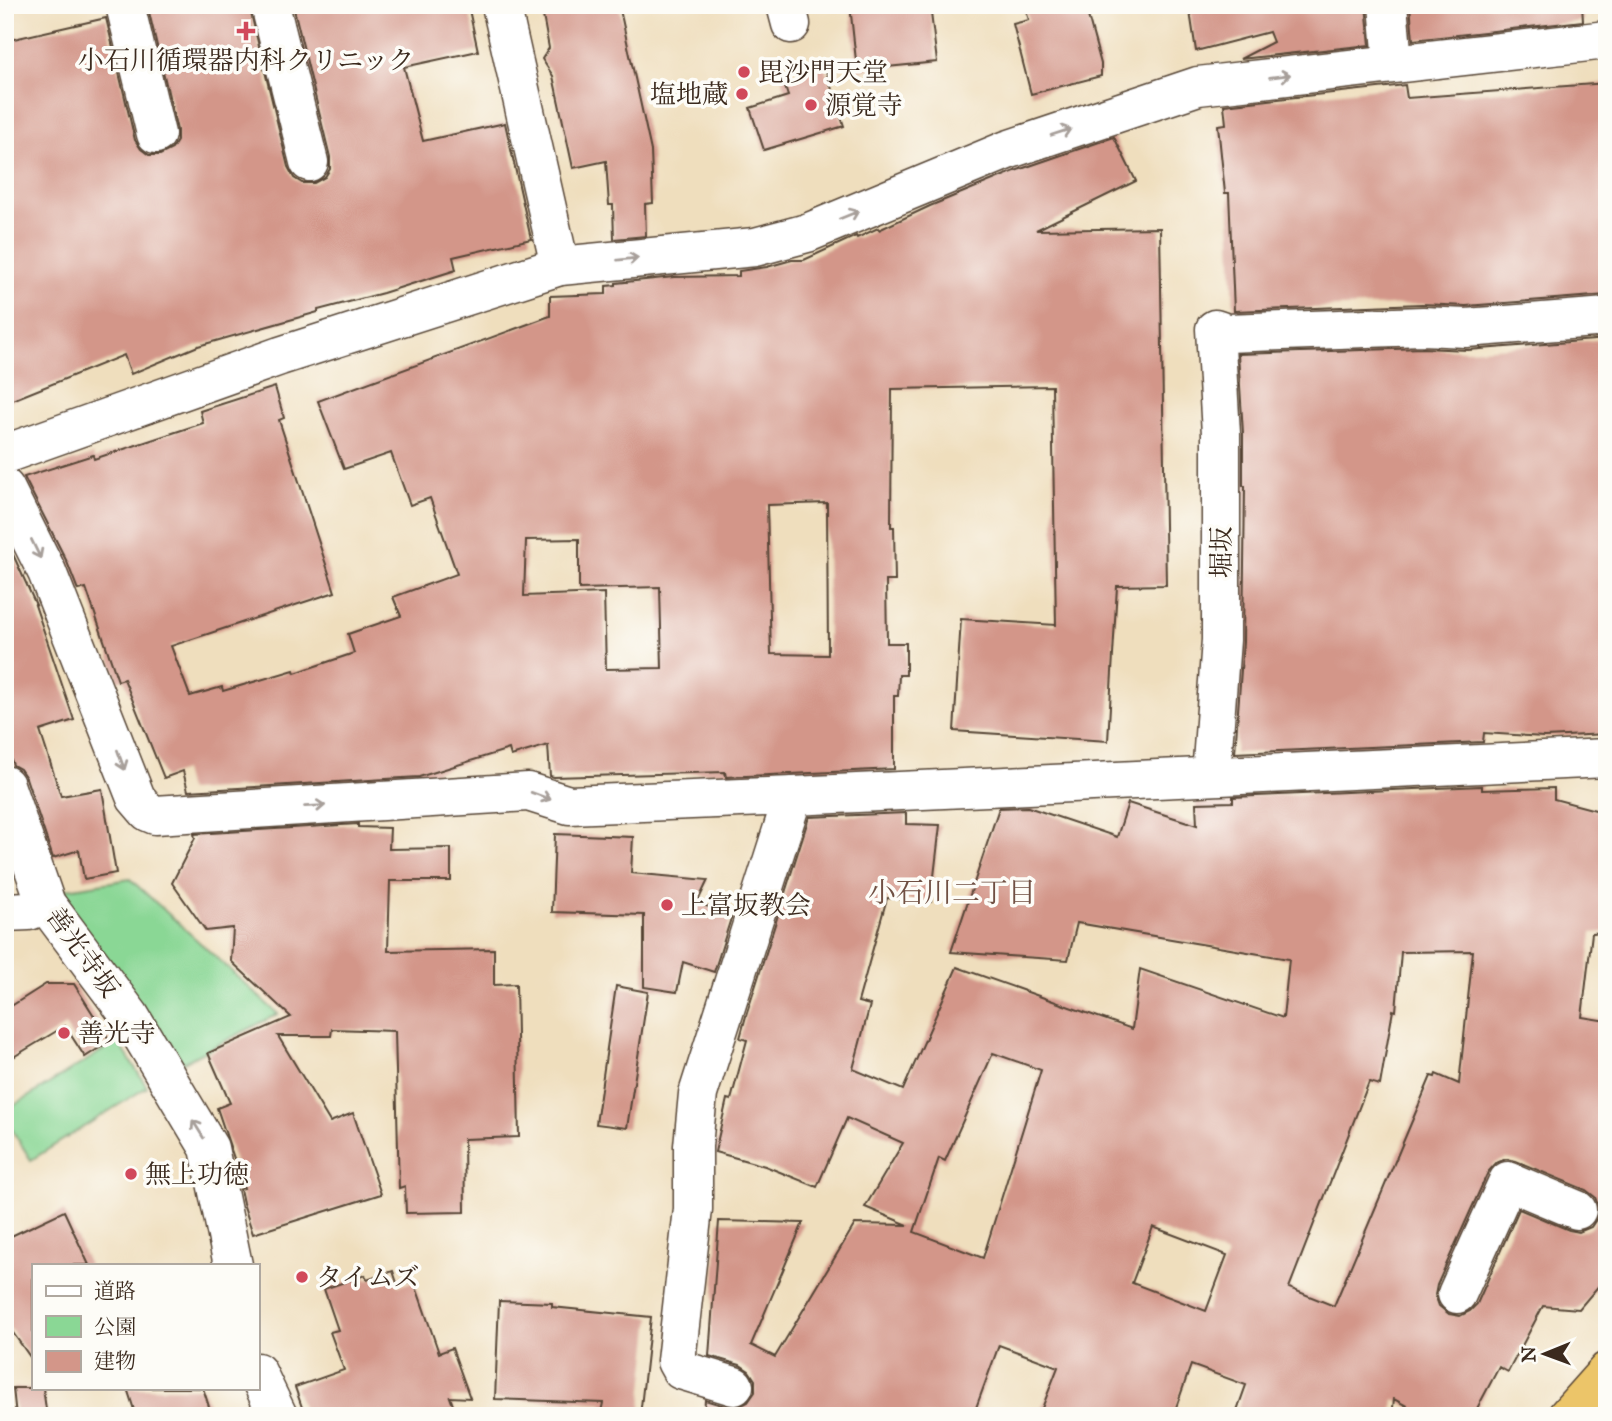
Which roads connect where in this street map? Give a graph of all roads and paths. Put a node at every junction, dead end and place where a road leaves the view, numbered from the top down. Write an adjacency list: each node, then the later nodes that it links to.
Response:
1 (125, 5): 7 (street)
2 (270, 5): 8 (street)
3 (501, 5): 9 (street)
4 (1388, 5): 6 (street)
5 (1607, 40): 6 (street)
6 (1393, 62): 9 (street, one-way to 6)
7 (156, 135)
8 (309, 162)
9 (560, 266): 11 (street)
10 (1607, 317): 14 (street, 堀坂)
11 (5, 454)
12 (5, 488): 16 (street, one-way to 16)
13 (1607, 758): 14 (street)
14 (1211, 776): 16 (street)
15 (5, 785): 17 (street, 善光寺坂)
16 (793, 796): 24 (street)
17 (46, 904): 18 (street); 20 (street, 善光寺坂, one-way to 17)
18 (5, 912)
19 (1577, 1210): 21 (street)
20 (233, 1264)
21 (1457, 1294)
22 (1607, 1371): 26 (highway)
23 (259, 1376): 25 (street)
24 (734, 1386)
25 (278, 1416)
26 (1567, 1416)

